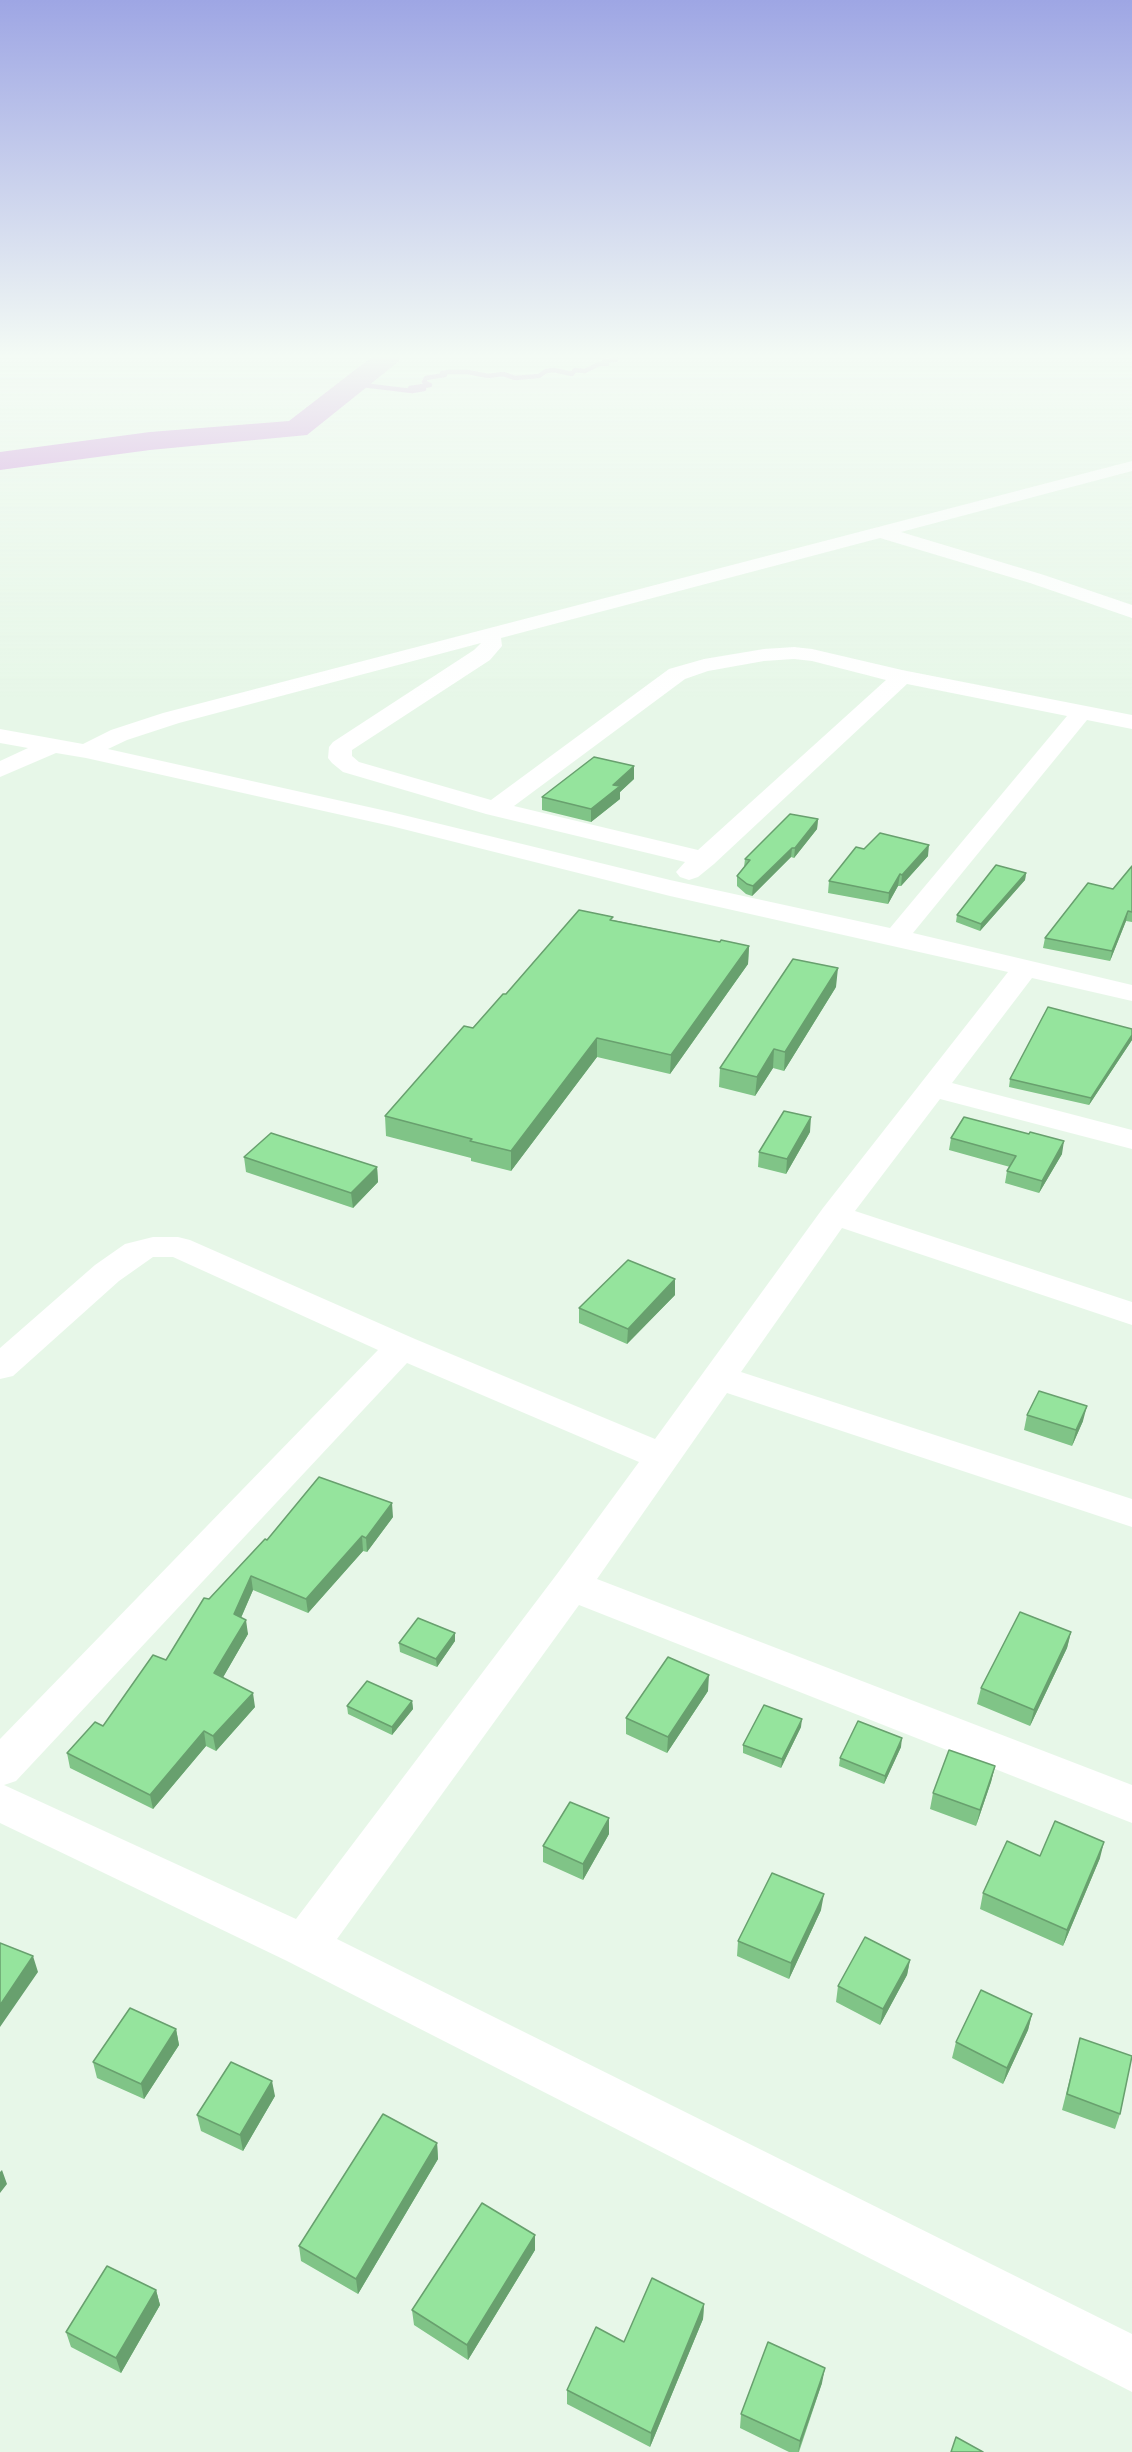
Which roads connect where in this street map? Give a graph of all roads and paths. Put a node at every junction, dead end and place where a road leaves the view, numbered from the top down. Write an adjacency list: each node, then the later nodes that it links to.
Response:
1 (1114, 470): 2 (street)
2 (1107, 472): 3 (street); 4 (street)
3 (1132, 480)
4 (880, 532): 5 (street); 6 (street)
5 (1132, 612)
6 (491, 633): 12 (street); 14 (street)
7 (902, 676): 8 (street); 14 (street); 15 (street)
8 (1081, 713): 9 (street); 17 (street)
9 (1132, 722)
10 (0, 736): 11 (street)
11 (51, 746): 12 (street); 13 (street)
12 (86, 751): 16 (street)
13 (0, 770)
14 (495, 810): 15 (street)
15 (705, 860): 16 (street)
16 (670, 888): 17 (street)
17 (896, 937): 18 (street)
18 (1025, 968): 19 (street); 20 (street)
19 (1132, 993)
20 (934, 1088): 21 (street); 22 (street)
21 (1132, 1140)
22 (835, 1215): 23 (street); 26 (street)
23 (1132, 1314)
24 (402, 1347): 25 (street); 27 (street); 30 (street)
25 (0, 1367)
26 (719, 1378): 27 (street); 28 (street)
27 (663, 1457): 29 (street)
28 (1132, 1514)
29 (571, 1585): 32 (street); 33 (street)
30 (0, 1768)
31 (0, 1802): 33 (street)
32 (1132, 1804)
33 (304, 1946): 34 (street)
34 (1132, 2364)

